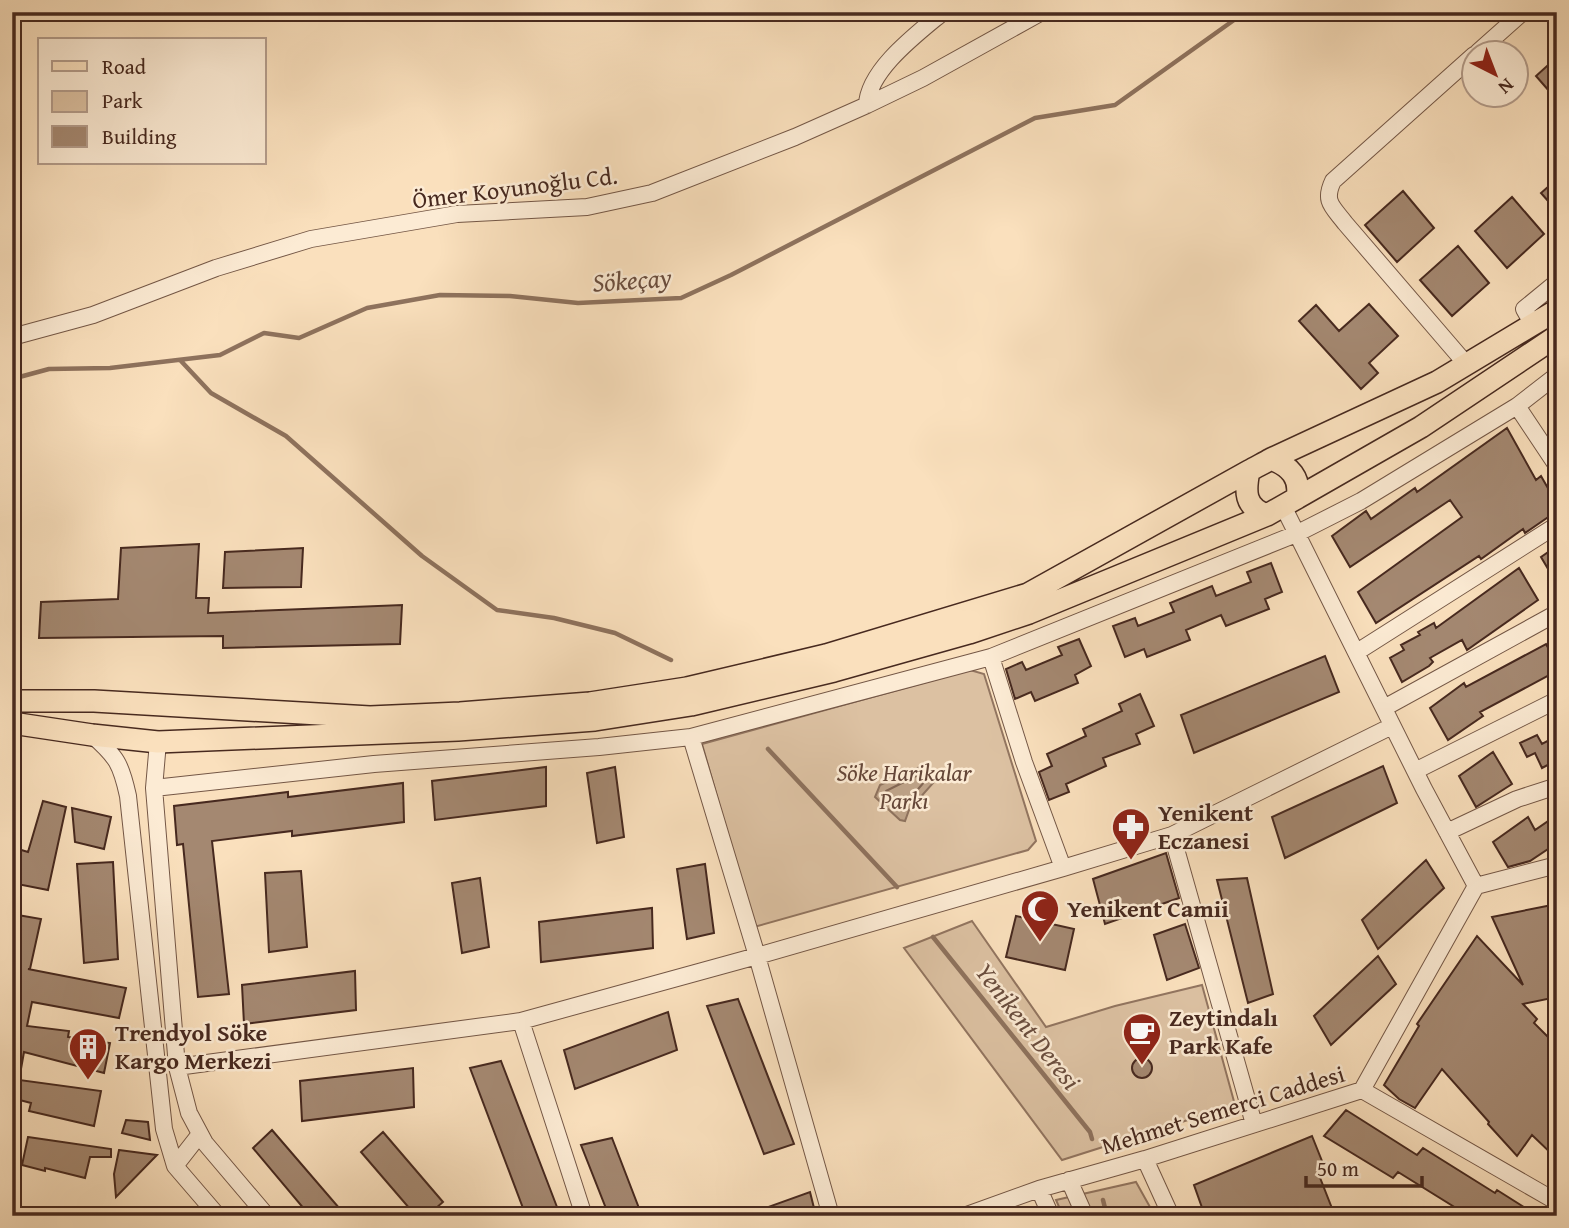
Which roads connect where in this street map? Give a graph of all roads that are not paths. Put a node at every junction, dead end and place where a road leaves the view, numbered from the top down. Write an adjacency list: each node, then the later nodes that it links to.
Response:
1 (943, 12): 6 (street)
2 (1042, 12): 6 (street, Ömer Koyunoğlu Cd.)
3 (1523, 12): 4 (street)
4 (1494, 38)
5 (1460, 68): 12 (street)
6 (867, 105): 11 (street, Ömer Koyunoğlu Cd.)
7 (1557, 282): 9 (street)
8 (1557, 310): 9 (main road)
9 (1534, 325): 12 (main road)
10 (1557, 336): 18 (main road)
11 (12, 337)
12 (1467, 365): 15 (main road)
13 (1557, 375): 14 (street)
14 (1517, 406): 16 (street); 20 (street)
15 (1271, 459): 17 (main road); 18 (main road)
16 (1557, 466)
17 (1249, 471): 18 (main road); 27 (main road)
18 (1282, 507): 20 (street); 33 (main road)
19 (1557, 525): 22 (street)
20 (1296, 534): 22 (street); 23 (street)
21 (1557, 613): 28 (street)
22 (1357, 652): 28 (street)
23 (991, 657): 32 (street); 40 (street)
24 (1557, 699): 34 (street)
25 (12, 701): 26 (main road)
26 (94, 701): 27 (main road); 31 (main road)
27 (162, 705): 33 (main road)
28 (1384, 708): 30 (street)
29 (12, 723): 31 (main road)
30 (1392, 726): 34 (street); 38 (street)
31 (92, 735): 33 (main road); 49 (street)
32 (691, 737): 36 (street); 42 (street)
33 (159, 742): 36 (street)
34 (1415, 771): 37 (street)
35 (1557, 786): 37 (street)
36 (154, 788): 44 (street)
37 (1447, 832): 41 (street)
38 (1172, 835): 40 (street); 46 (street)
39 (1557, 865): 41 (street)
40 (1063, 869): 42 (street)
41 (1476, 886): 45 (street)
42 (757, 956): 43 (street); 56 (street)
43 (521, 1021): 44 (street); 55 (street)
44 (177, 1067): 47 (street)
45 (1362, 1090): 46 (street, Mehmet Semerci Caddesi); 52 (street, Mehmet Semerci Caddesi)
46 (1254, 1124): 48 (street, Mehmet Semerci Caddesi)
47 (200, 1134): 49 (street); 54 (street)
48 (1145, 1159): 50 (street, Mehmet Semerci Caddesi); 60 (street)
49 (175, 1166): 53 (street)
50 (1069, 1180): 51 (street, Mehmet Semerci Caddesi); 59 (street)
51 (1039, 1189): 57 (street, Mehmet Semerci Caddesi); 58 (street)
52 (1557, 1202)
53 (218, 1216)
54 (267, 1216)
55 (584, 1216)
56 (831, 1216)
57 (964, 1216)
58 (1051, 1216)
59 (1085, 1216)
60 (1171, 1216)

